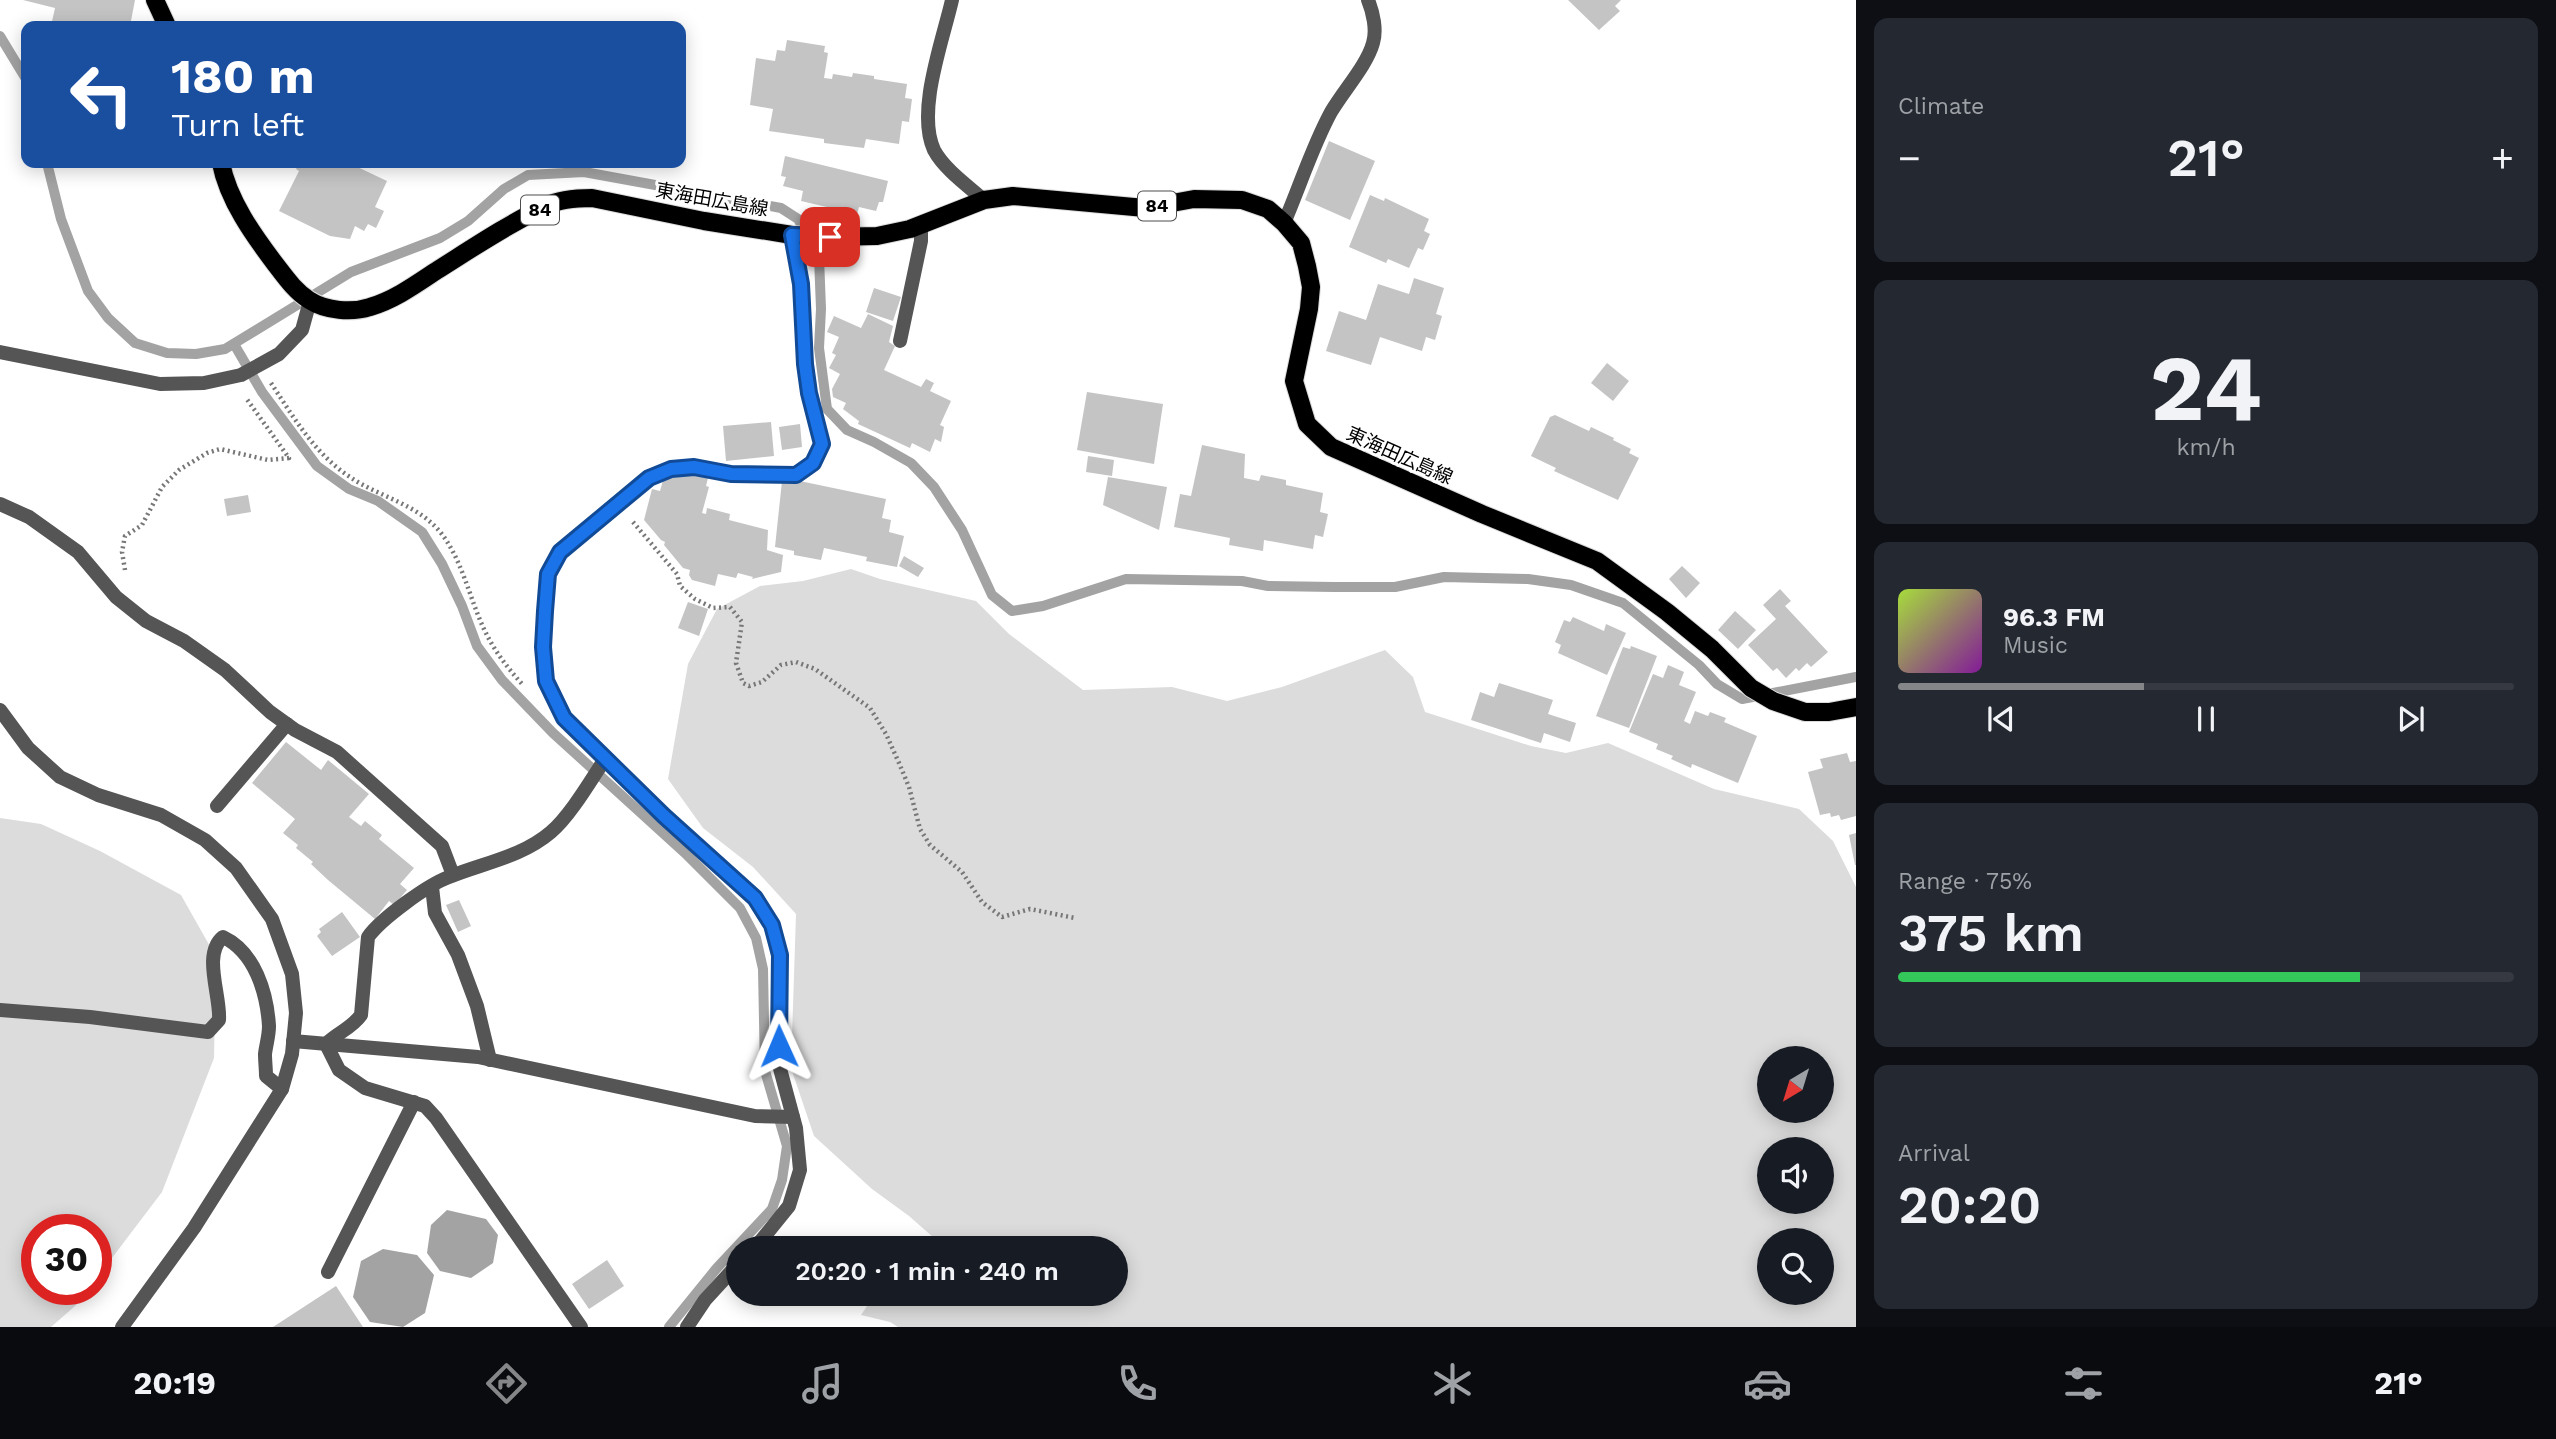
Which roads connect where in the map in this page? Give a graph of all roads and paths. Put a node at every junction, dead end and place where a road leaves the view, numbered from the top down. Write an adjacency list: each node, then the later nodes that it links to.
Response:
1 (155, 0): 4 (main road)
2 (952, 0): 6 (street)
3 (1368, 0): 7 (street)
4 (165, 21)
5 (222, 168): 10 (main road, 東海田広島線 / 84)
6 (984, 201): 7 (main road, 東海田広島線 / 84); 8 (main road, 東海田広島線 / 84)
7 (1284, 223): 18 (main road, 東海田広島線 / 84)
8 (921, 225): 9 (main road, 東海田広島線 / 84); 11 (street)
9 (792, 235): 10 (main road, 東海田広島線 / 84); 15 (street)
10 (310, 301): 13 (street)
11 (900, 341)
12 (0, 352): 14 (street)
13 (259, 365): 14 (street); 19 (path)
14 (232, 377): 17 (path)
15 (617, 502): 19 (street); 26 (path)
16 (0, 504): 17 (street)
17 (134, 611): 21 (street)
18 (1856, 707)
19 (560, 709): 22 (street)
20 (0, 710): 28 (street)
21 (287, 724): 23 (street); 24 (street)
22 (605, 759): 24 (street); 33 (street)
23 (217, 806)
24 (453, 875): 25 (street)
25 (432, 887): 29 (street); 30 (street)
26 (1075, 918)
27 (0, 1010): 31 (street)
28 (293, 1041): 29 (street); 31 (street)
29 (326, 1044): 30 (street); 32 (street)
30 (489, 1059): 33 (street)
31 (282, 1089): 37 (street)
32 (414, 1102): 35 (street); 38 (street)
33 (793, 1116): 34 (street)
34 (765, 1236)
35 (328, 1272)
36 (726, 1277): 39 (street)
37 (122, 1327)
38 (580, 1327)
39 (687, 1327)

